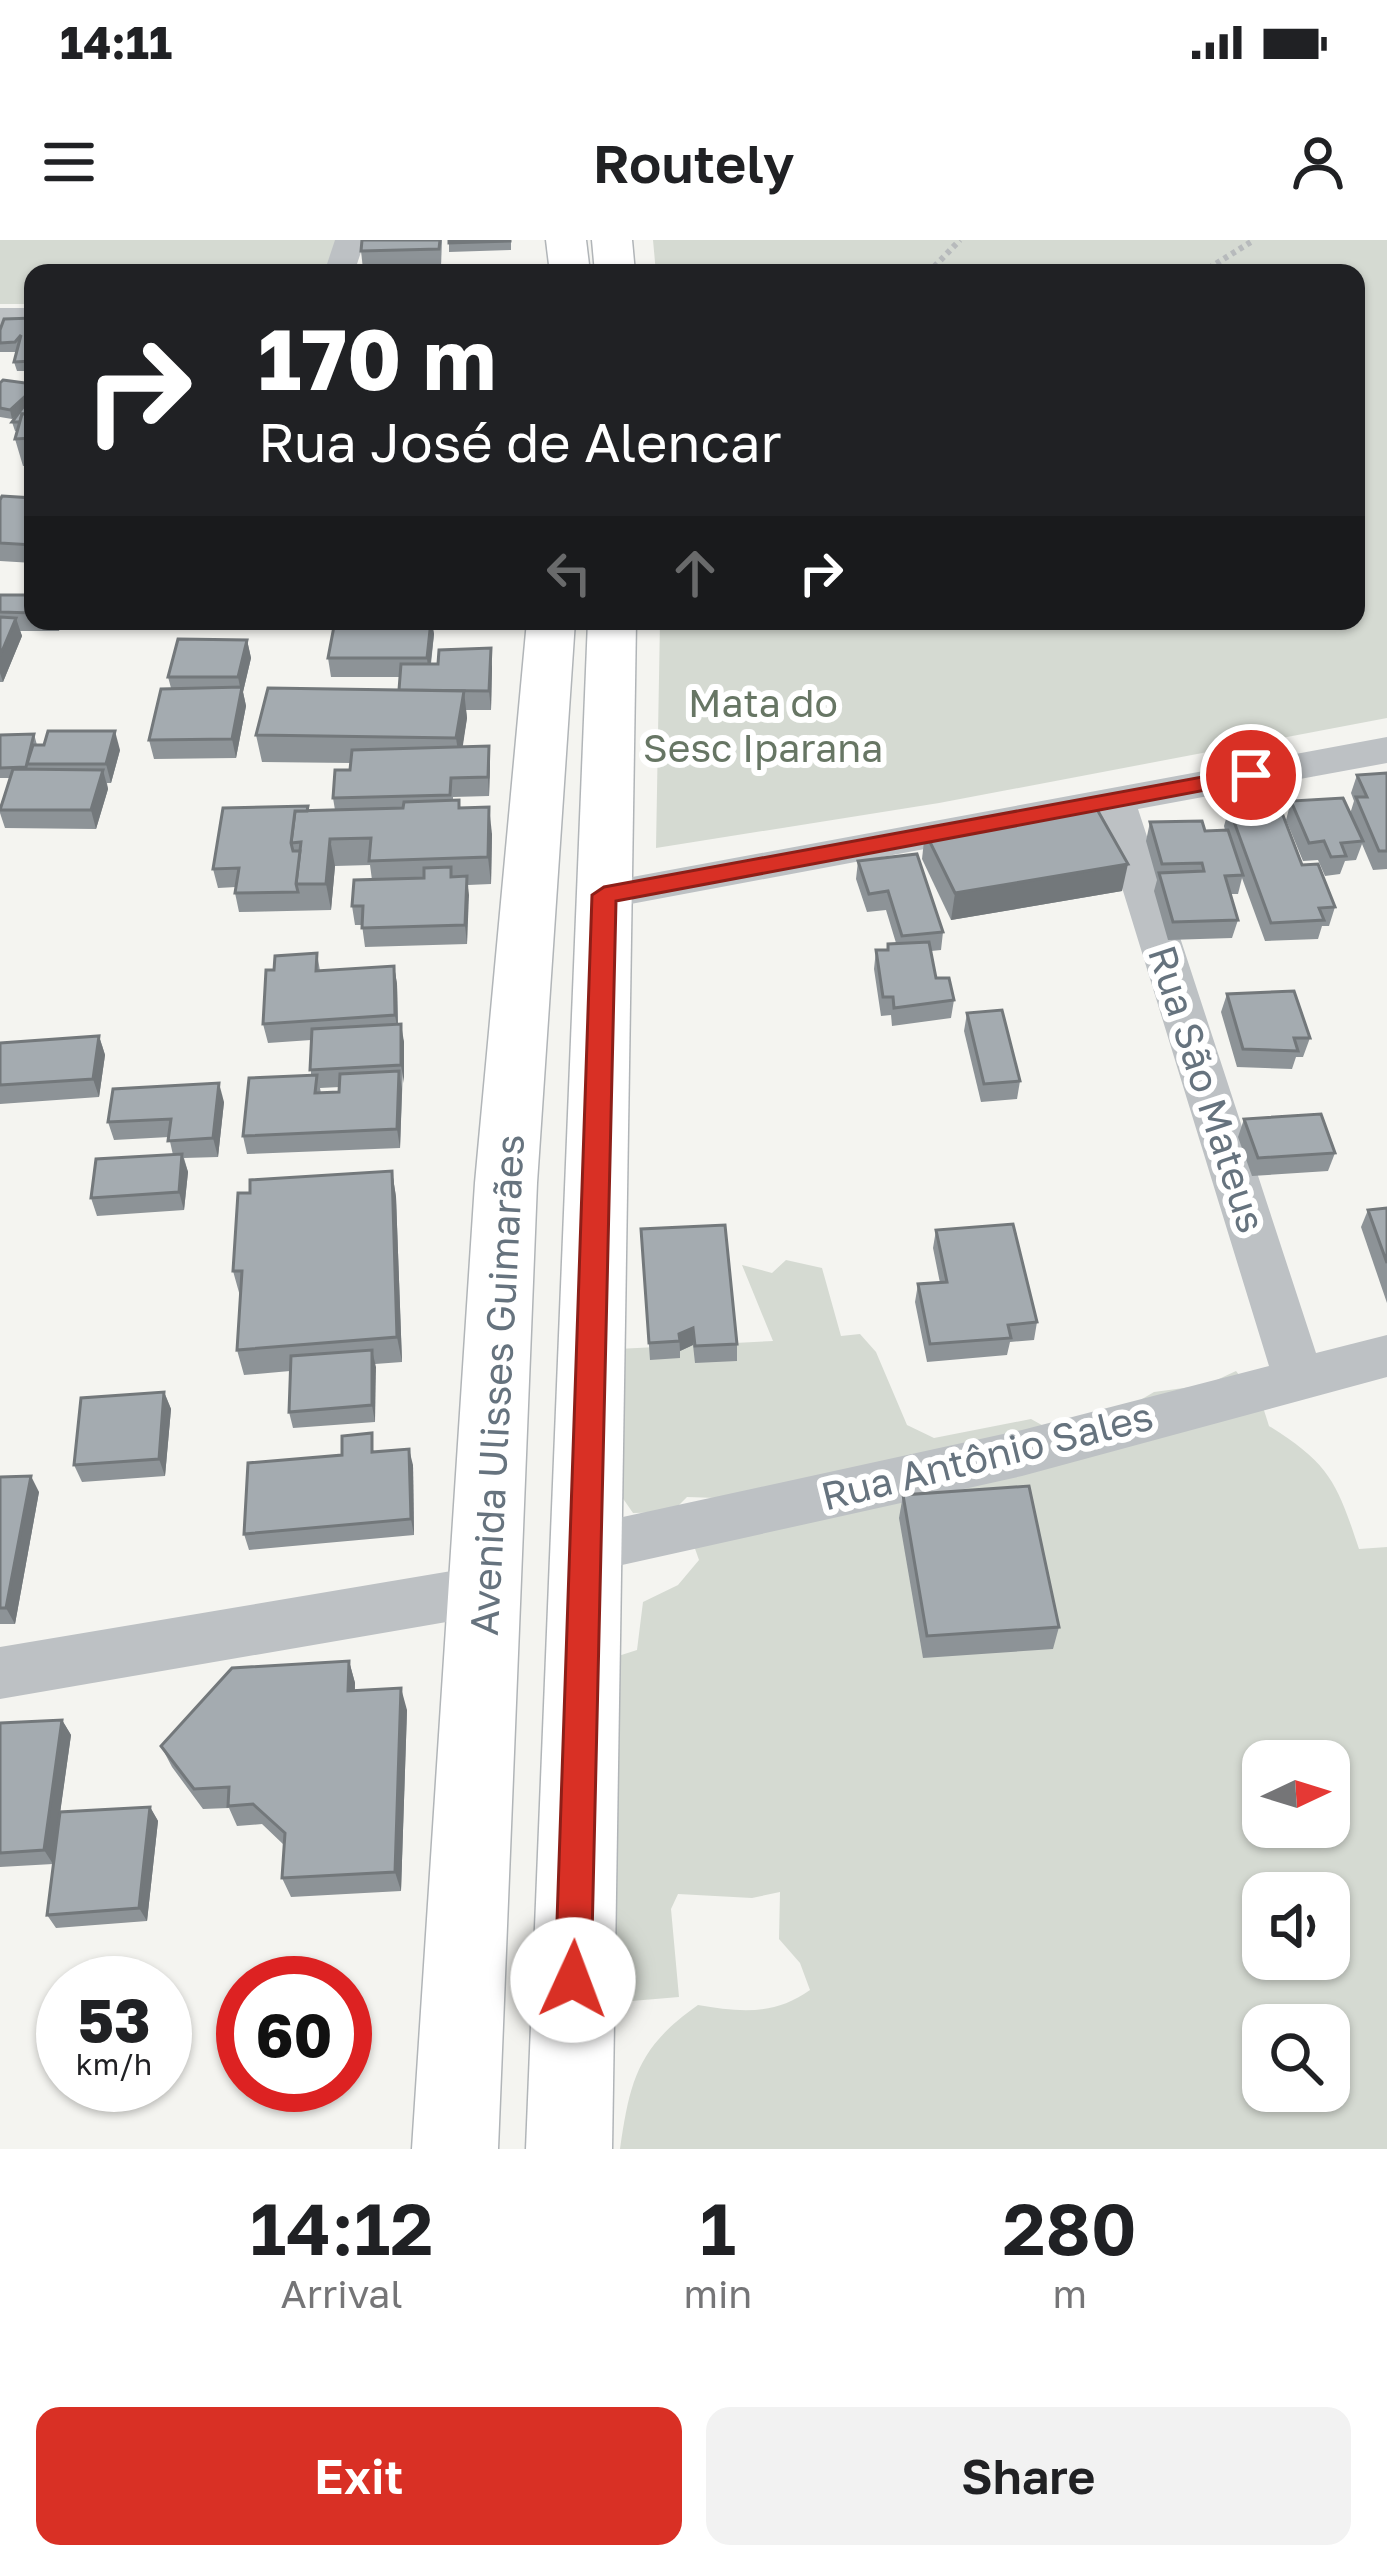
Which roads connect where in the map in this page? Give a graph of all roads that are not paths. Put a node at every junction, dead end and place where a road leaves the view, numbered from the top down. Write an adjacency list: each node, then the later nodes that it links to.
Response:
1 (550, 630): 6 (main road, Avenida Ulisses Guimarães)
2 (612, 630): 5 (main road)
3 (1387, 749): 4 (street)
4 (1115, 800): 5 (street); 9 (street, Rua São Mateus)
5 (604, 895): 7 (main road)
6 (506, 1183): 7 (main road); 11 (main road, Avenida Ulisses Guimarães)
7 (596, 1184): 10 (main road)
8 (1387, 1356): 9 (street, Rua Antônio Sales)
9 (1298, 1377): 10 (street, Rua Antônio Sales)
10 (586, 1549): 14 (main road)
11 (487, 1590): 12 (street); 13 (main road, Avenida Ulisses Guimarães)
12 (0, 1673)
13 (455, 2149)
14 (569, 2149)

